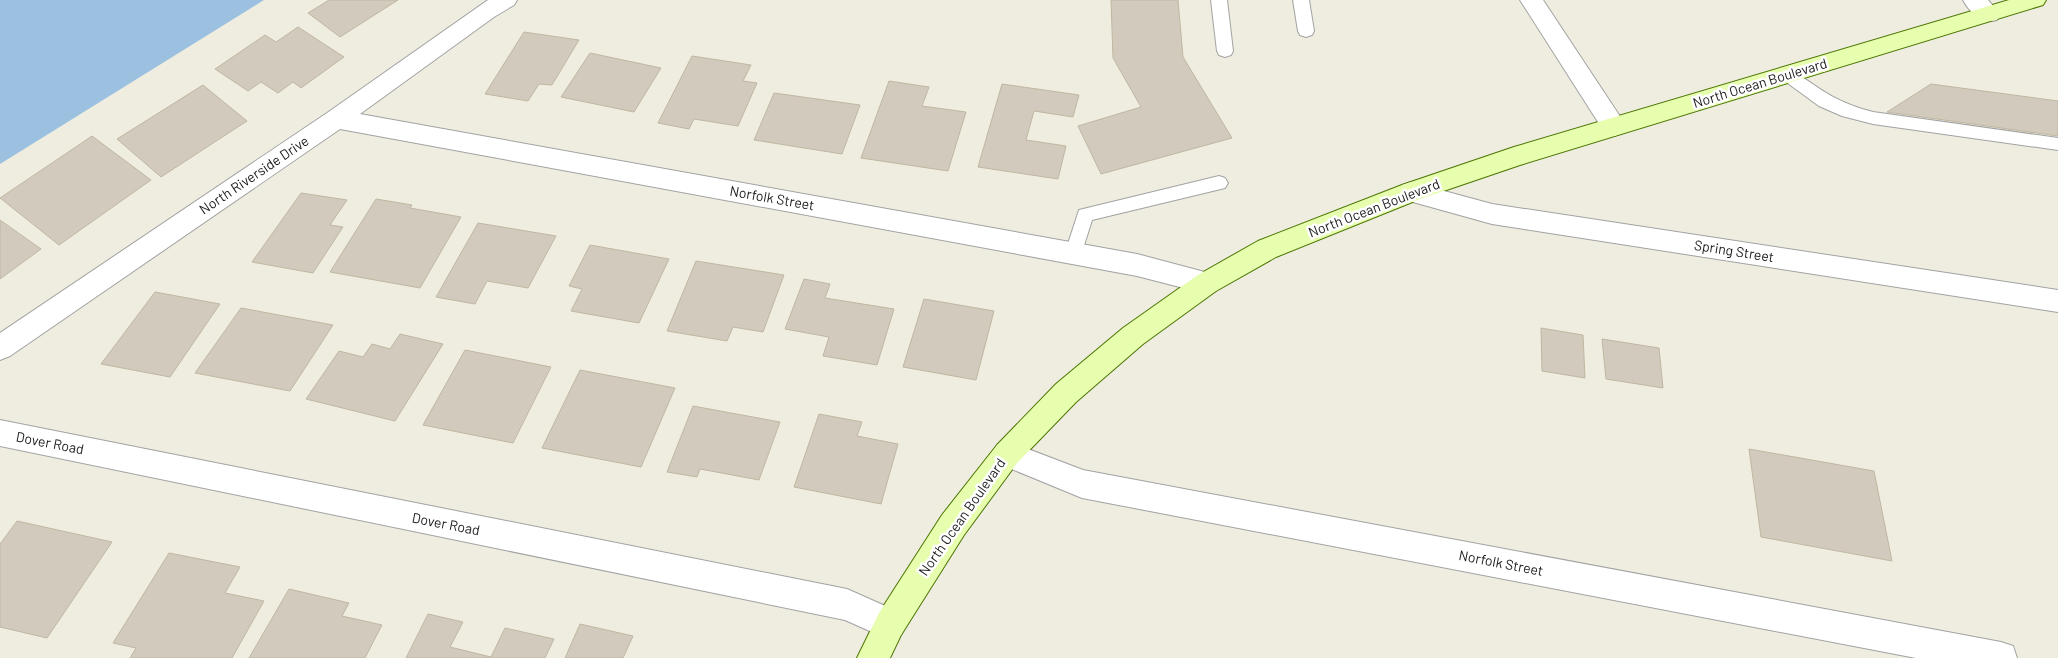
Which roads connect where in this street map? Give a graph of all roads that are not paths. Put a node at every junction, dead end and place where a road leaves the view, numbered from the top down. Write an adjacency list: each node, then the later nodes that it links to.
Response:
1 (506, 0): 10 (street, North Riverside Drive)
2 (1219, 0): 8 (lane)
3 (1301, 0): 7 (lane)
4 (1530, 0): 11 (street)
5 (2035, 0): 6 (main road, North Ocean Boulevard)
6 (1981, 7): 9 (main road, North Ocean Boulevard)
7 (1306, 31)
8 (1225, 50)
9 (1788, 74): 11 (main road, North Ocean Boulevard); 12 (lane)
10 (336, 119): 15 (street, Norfolk Street); 18 (street, North Riverside Drive)
11 (1614, 127): 14 (main road, North Ocean Boulevard)
12 (2058, 144)
13 (1219, 183): 15 (lane)
14 (1411, 192): 16 (main road, North Ocean Boulevard); 17 (street, Spring Street)
15 (1074, 254): 16 (street, Norfolk Street)
16 (1207, 284): 20 (main road, North Ocean Boulevard)
17 (2058, 301)
18 (0, 348)
19 (0, 433): 21 (street, Dover Road)
20 (1007, 454): 21 (main road, North Ocean Boulevard); 23 (street, Norfolk Street)
21 (890, 624): 22 (main road, North Ocean Boulevard)
22 (873, 658)
23 (2000, 658)

